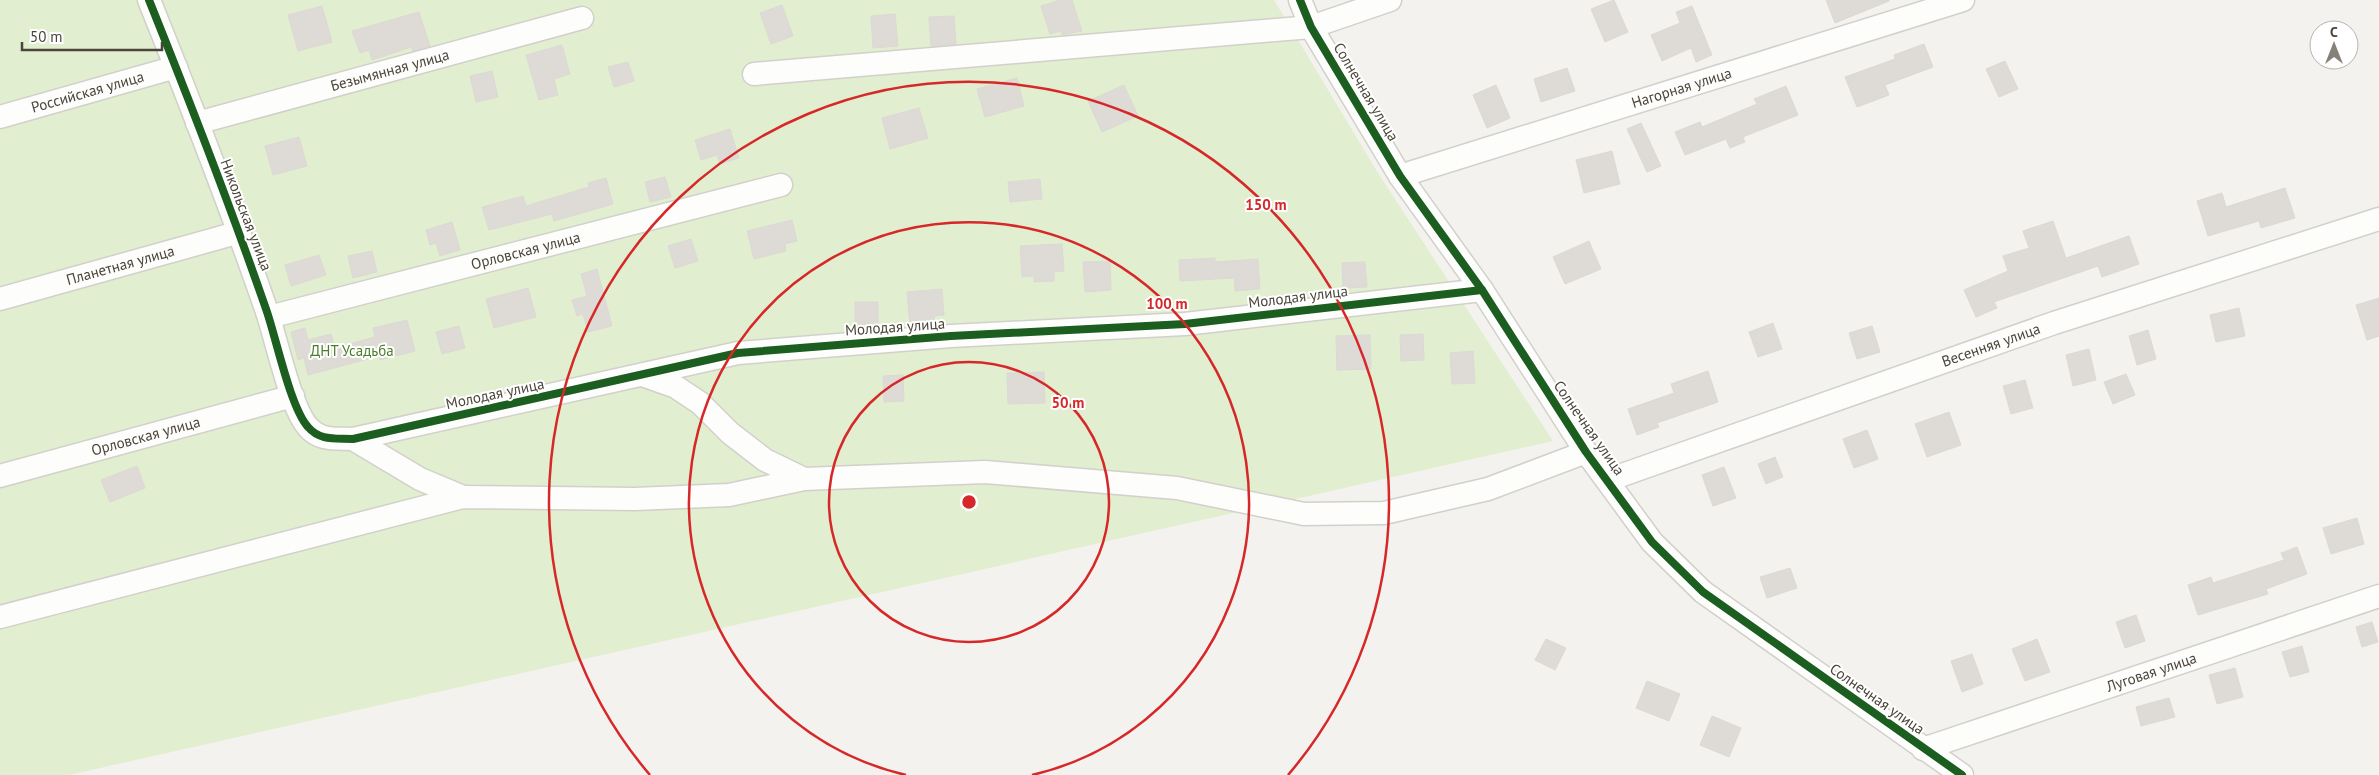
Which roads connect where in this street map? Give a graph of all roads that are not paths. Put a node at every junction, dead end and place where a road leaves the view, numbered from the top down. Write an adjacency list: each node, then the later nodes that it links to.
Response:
1 (149, 0): 7 (street, Никольская улица)
2 (1300, 0): 6 (street, Солнечная улица)
3 (1390, 0): 6 (street)
4 (1963, 0): 11 (street, Нагорная улица)
5 (582, 18): 10 (street, Безымянная улица)
6 (1311, 27): 8 (street); 11 (street, Солнечная улица)
7 (176, 67): 9 (street, Российская улица); 10 (street, Никольская улица)
8 (754, 74)
9 (0, 117)
10 (197, 123): 14 (street, Никольская улица)
11 (1400, 176): 15 (street, Солнечная улица)
12 (781, 184): 17 (street, Орловская улица)
13 (2379, 219): 25 (street, Весенняя улица)
14 (240, 232): 16 (street, Планетная улица); 17 (street, Никольская улица)
15 (1482, 290): 18 (street, Молодая улица); 22 (street, Солнечная улица)
16 (0, 299)
17 (269, 317): 19 (street, Никольская улица)
18 (641, 375): 21 (street, Молодая улица); 24 (street)
19 (293, 396): 20 (street, Никольская улица); 23 (street, Орловская улица)
20 (318, 437): 21 (street, Молодая улица)
21 (353, 439): 26 (street)
22 (1586, 452): 24 (street); 25 (street, Солнечная улица)
23 (0, 476)
24 (804, 479): 26 (street)
25 (1608, 480): 29 (street, Солнечная улица)
26 (463, 497): 28 (street)
27 (2379, 596): 29 (street, Луговая улица)
28 (0, 617)
29 (1924, 749): 30 (street, Солнечная улица)
30 (1962, 775)

